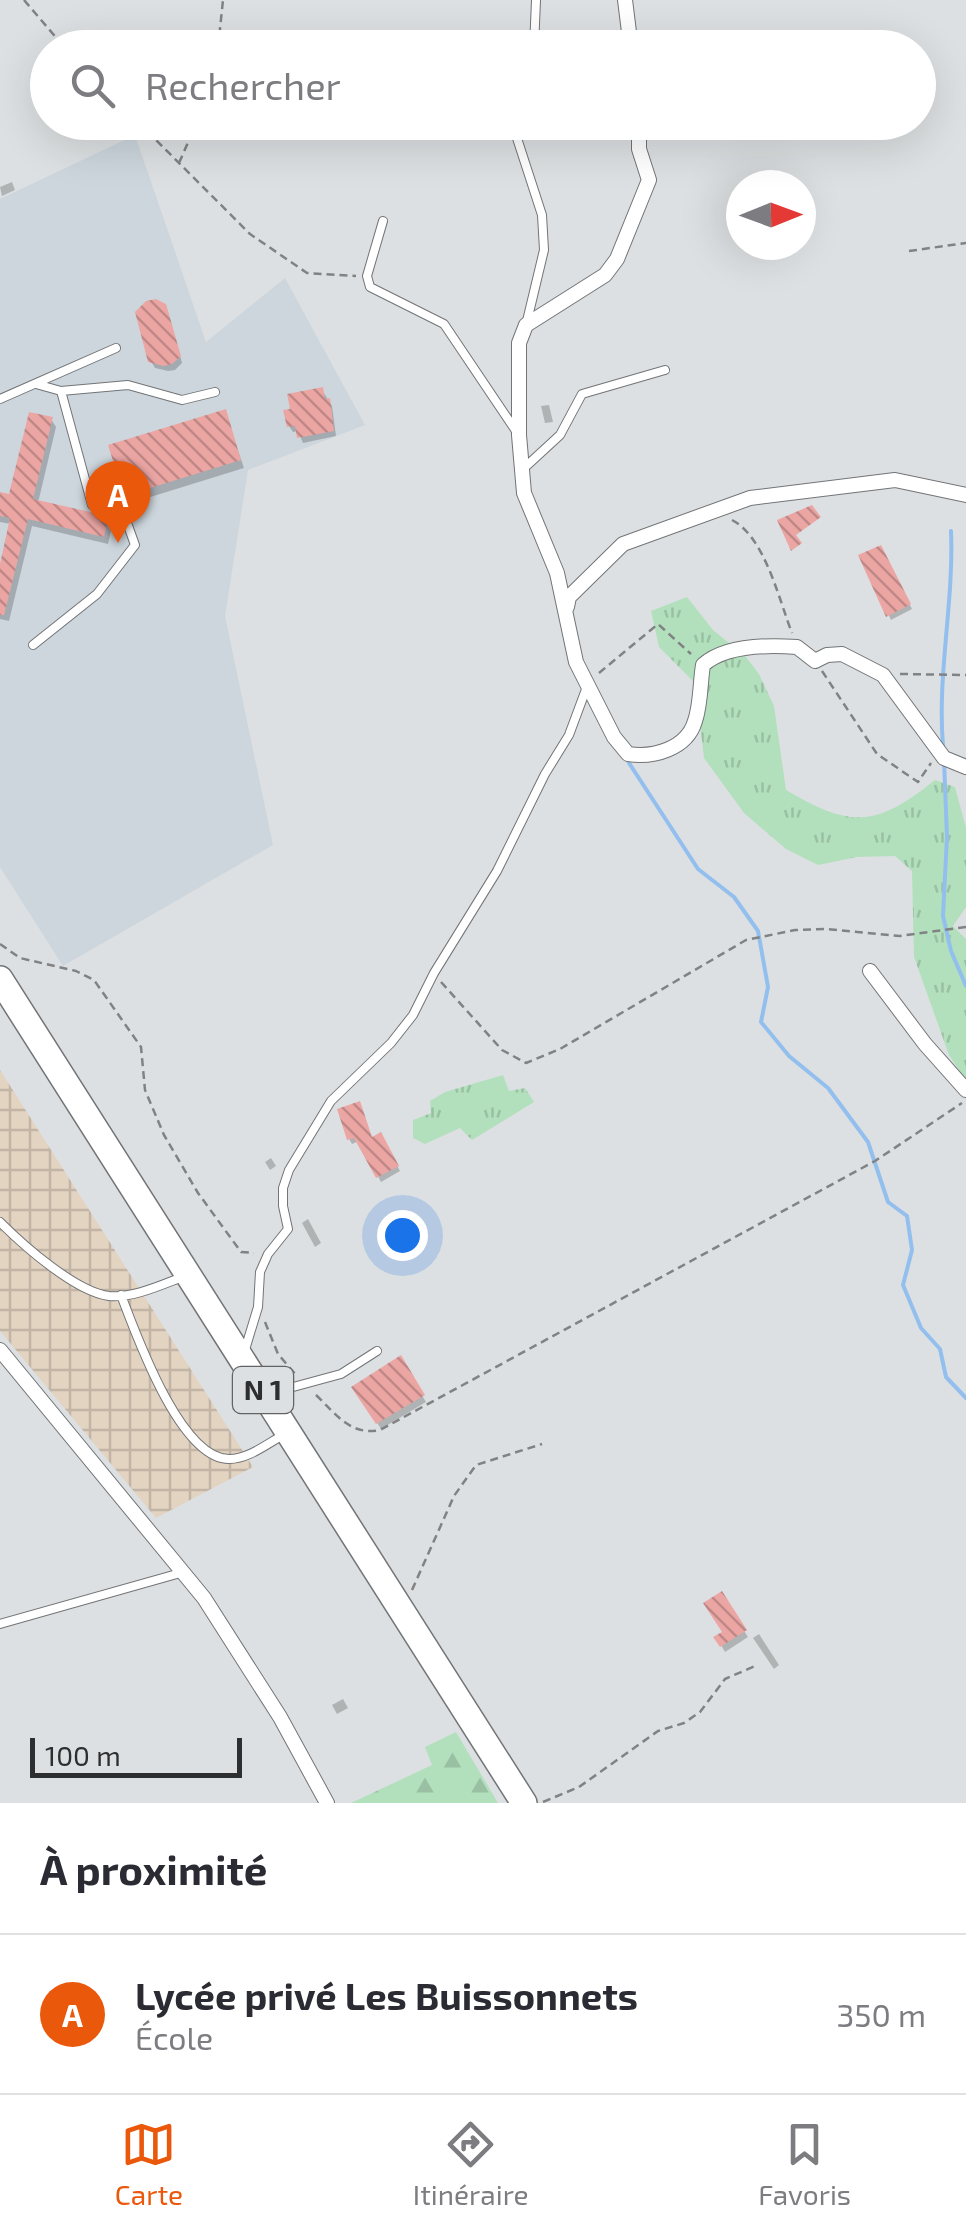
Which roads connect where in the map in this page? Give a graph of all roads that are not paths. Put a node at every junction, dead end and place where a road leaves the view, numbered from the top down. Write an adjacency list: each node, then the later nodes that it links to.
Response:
1 (536, 0): 3 (lane)
2 (625, 0): 4 (street)
3 (535, 30)
4 (629, 30)
5 (518, 140): 8 (lane)
6 (639, 140): 8 (street)
7 (382, 221): 15 (lane)
8 (526, 325): 15 (street)
9 (116, 348): 11 (lane)
10 (665, 370): 16 (lane)
11 (36, 384): 12 (lane); 14 (lane)
12 (61, 390): 13 (lane); 19 (lane)
13 (215, 392)
14 (0, 400)
15 (519, 435): 16 (street)
16 (522, 470): 18 (street)
17 (966, 495): 18 (street)
18 (566, 608): 20 (street)
19 (32, 646)
20 (588, 684): 21 (street); 30 (lane)
21 (966, 767)
22 (870, 971): 24 (street)
23 (0, 979): 26 (highway, N 1)
24 (966, 1090)
25 (0, 1222): 27 (lane)
26 (189, 1275): 27 (lane); 30 (highway, N 1)
27 (121, 1296): 32 (lane)
28 (0, 1350): 33 (street)
29 (377, 1351): 31 (lane)
30 (243, 1359): 31 (highway, N 1)
31 (266, 1395): 32 (highway, N 1)
32 (289, 1431): 36 (highway, N 1)
33 (184, 1572): 34 (lane); 35 (street)
34 (0, 1624)
35 (327, 1803)
36 (524, 1803)

